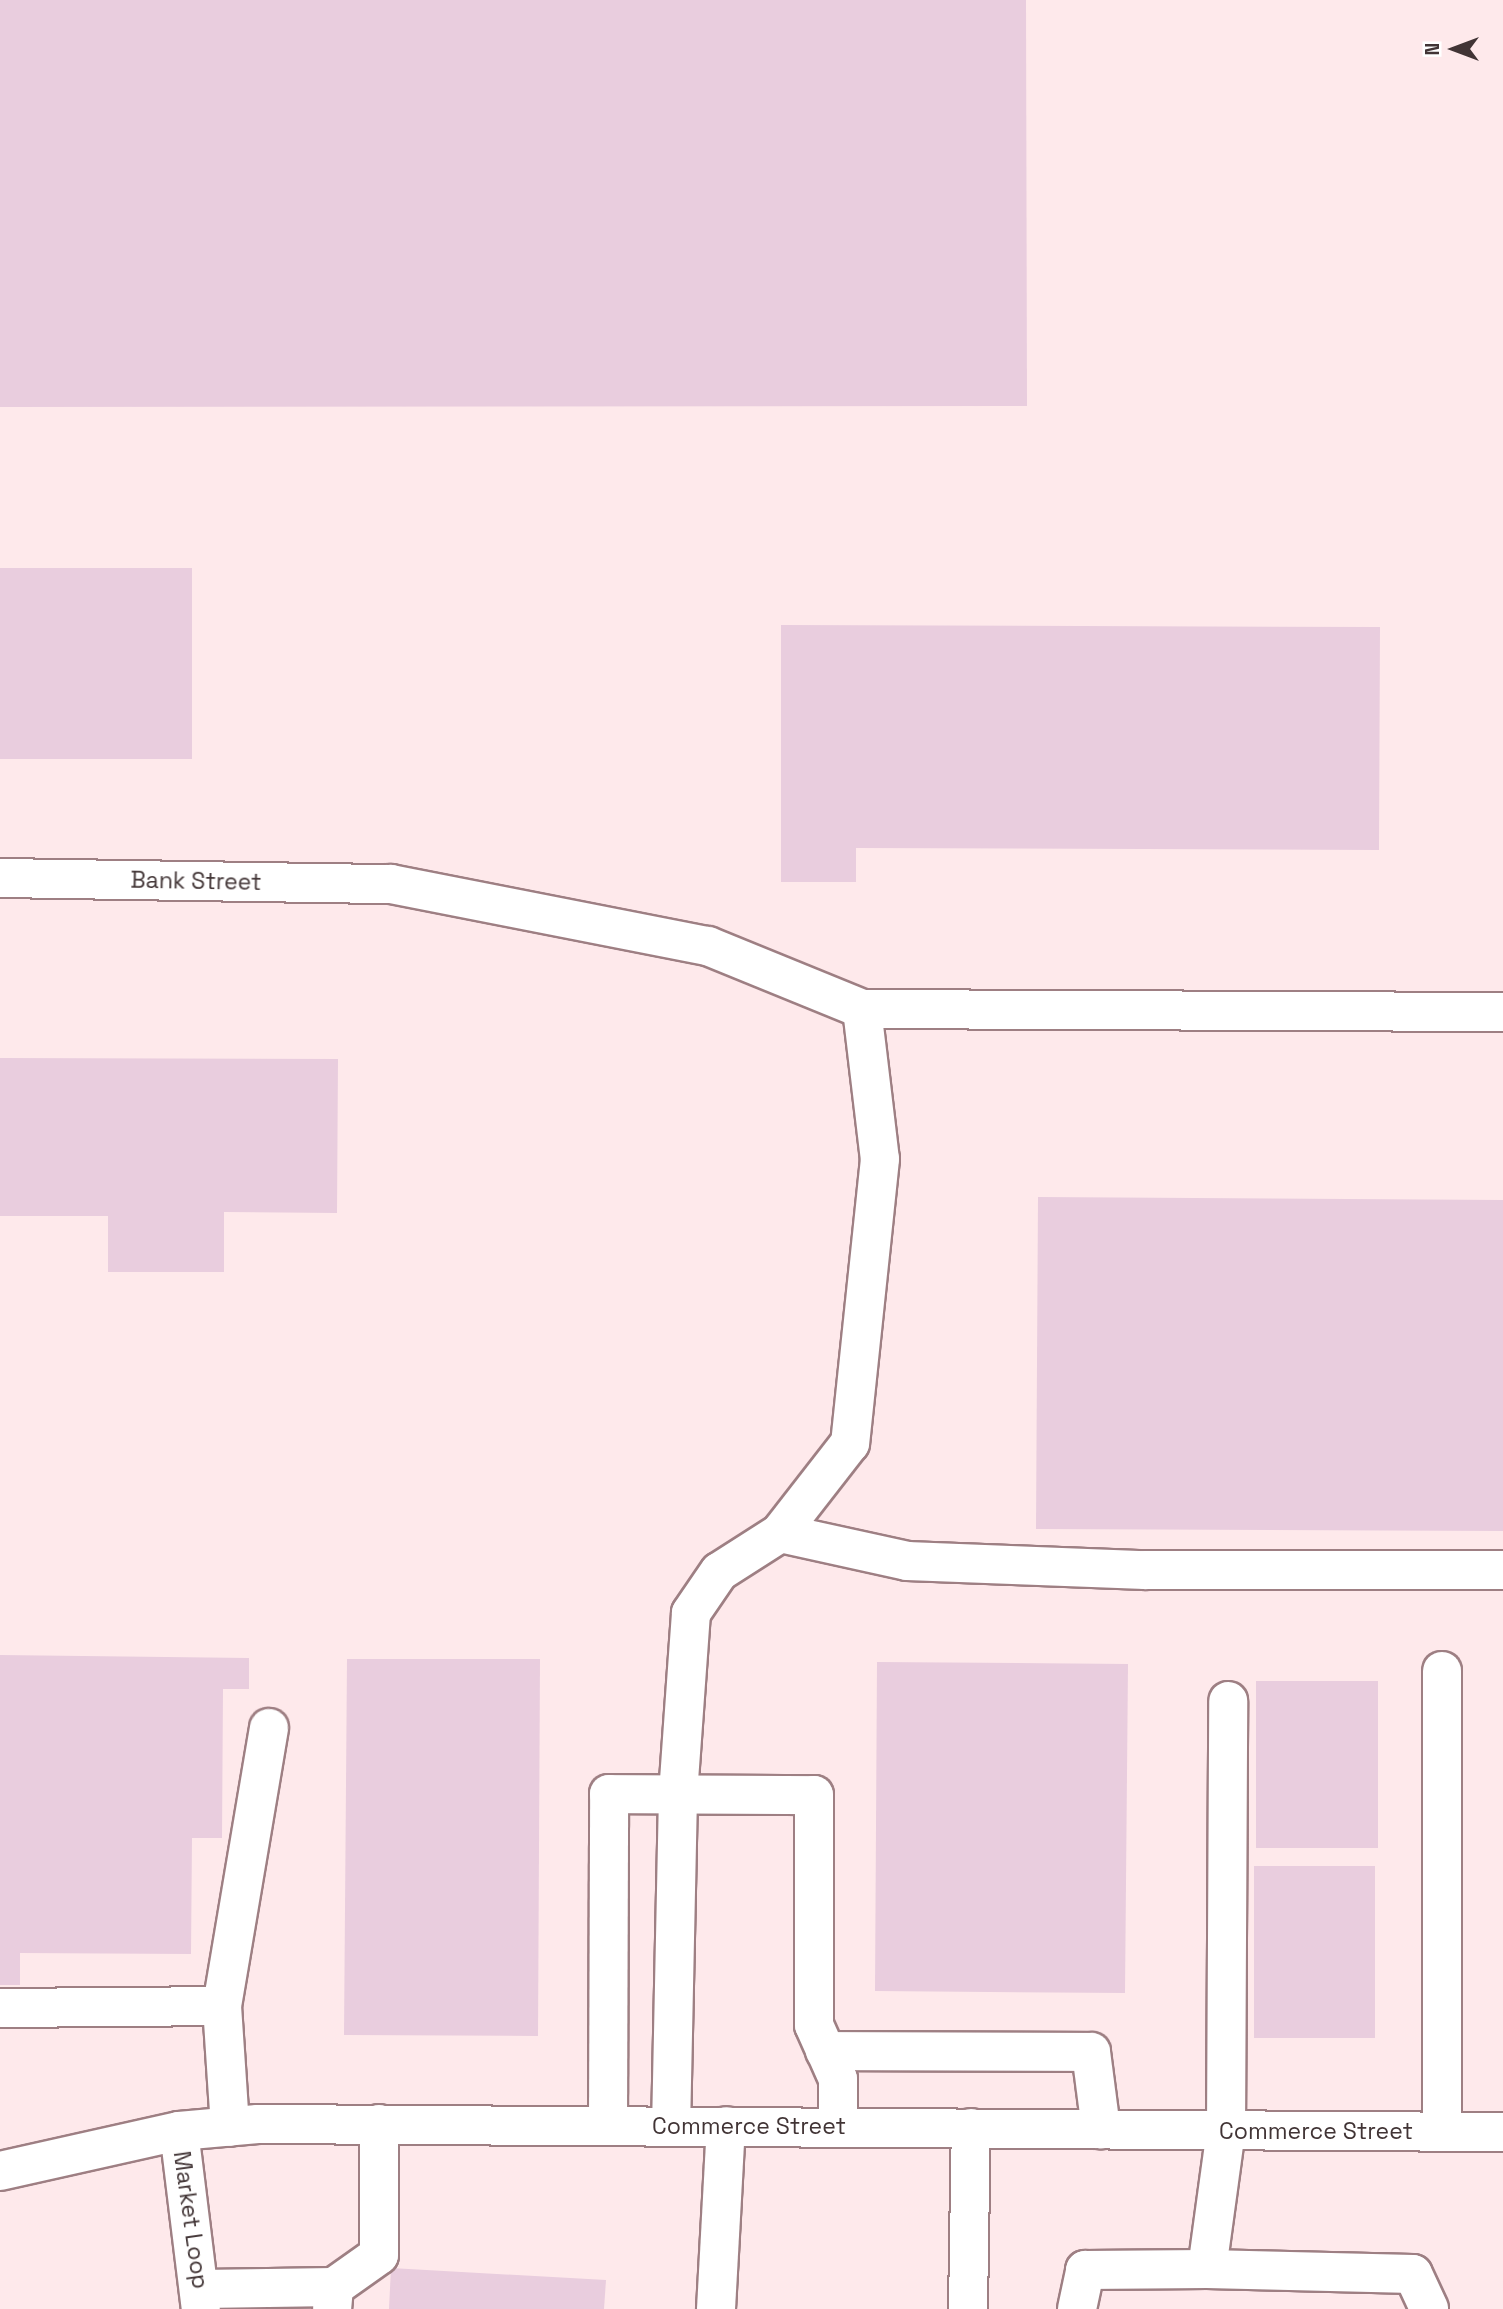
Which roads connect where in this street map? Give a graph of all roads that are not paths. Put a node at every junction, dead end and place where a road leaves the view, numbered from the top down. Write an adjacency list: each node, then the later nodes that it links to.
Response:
1 (0, 878): 2 (street, Bank Street)
2 (862, 1009): 3 (street); 4 (street)
3 (1503, 1012)
4 (780, 1533): 5 (street); 9 (street)
5 (1503, 1570)
6 (1442, 1671): 23 (street)
7 (1228, 1701): 21 (street)
8 (269, 1728): 10 (street)
9 (678, 1795): 12 (street); 14 (street); 15 (street)
10 (222, 2006): 11 (street); 18 (street)
11 (0, 2008)
12 (825, 2051): 17 (street); 20 (street)
13 (379, 2124): 14 (street, Commerce Street); 18 (street, Commerce Street); 27 (street)
14 (608, 2124): 15 (street, Commerce Street)
15 (671, 2125): 16 (street, Commerce Street)
16 (726, 2126): 17 (street, Commerce Street); 29 (street)
17 (838, 2126): 19 (street, Commerce Street)
18 (230, 2127): 22 (street, Commerce Street)
19 (971, 2128): 20 (street, Commerce Street); 30 (street)
20 (1101, 2129): 21 (street, Commerce Street)
21 (1226, 2130): 23 (street, Commerce Street); 26 (street)
22 (179, 2131): 25 (street, Commerce Street); 28 (street, Market Loop)
23 (1442, 2132): 24 (street, Commerce Street)
24 (1503, 2132)
25 (0, 2171)
26 (1207, 2269): 31 (street); 32 (street)
27 (333, 2298): 28 (street)
28 (202, 2299)
29 (716, 2309)
30 (968, 2309)
31 (1077, 2309)
32 (1429, 2309)

